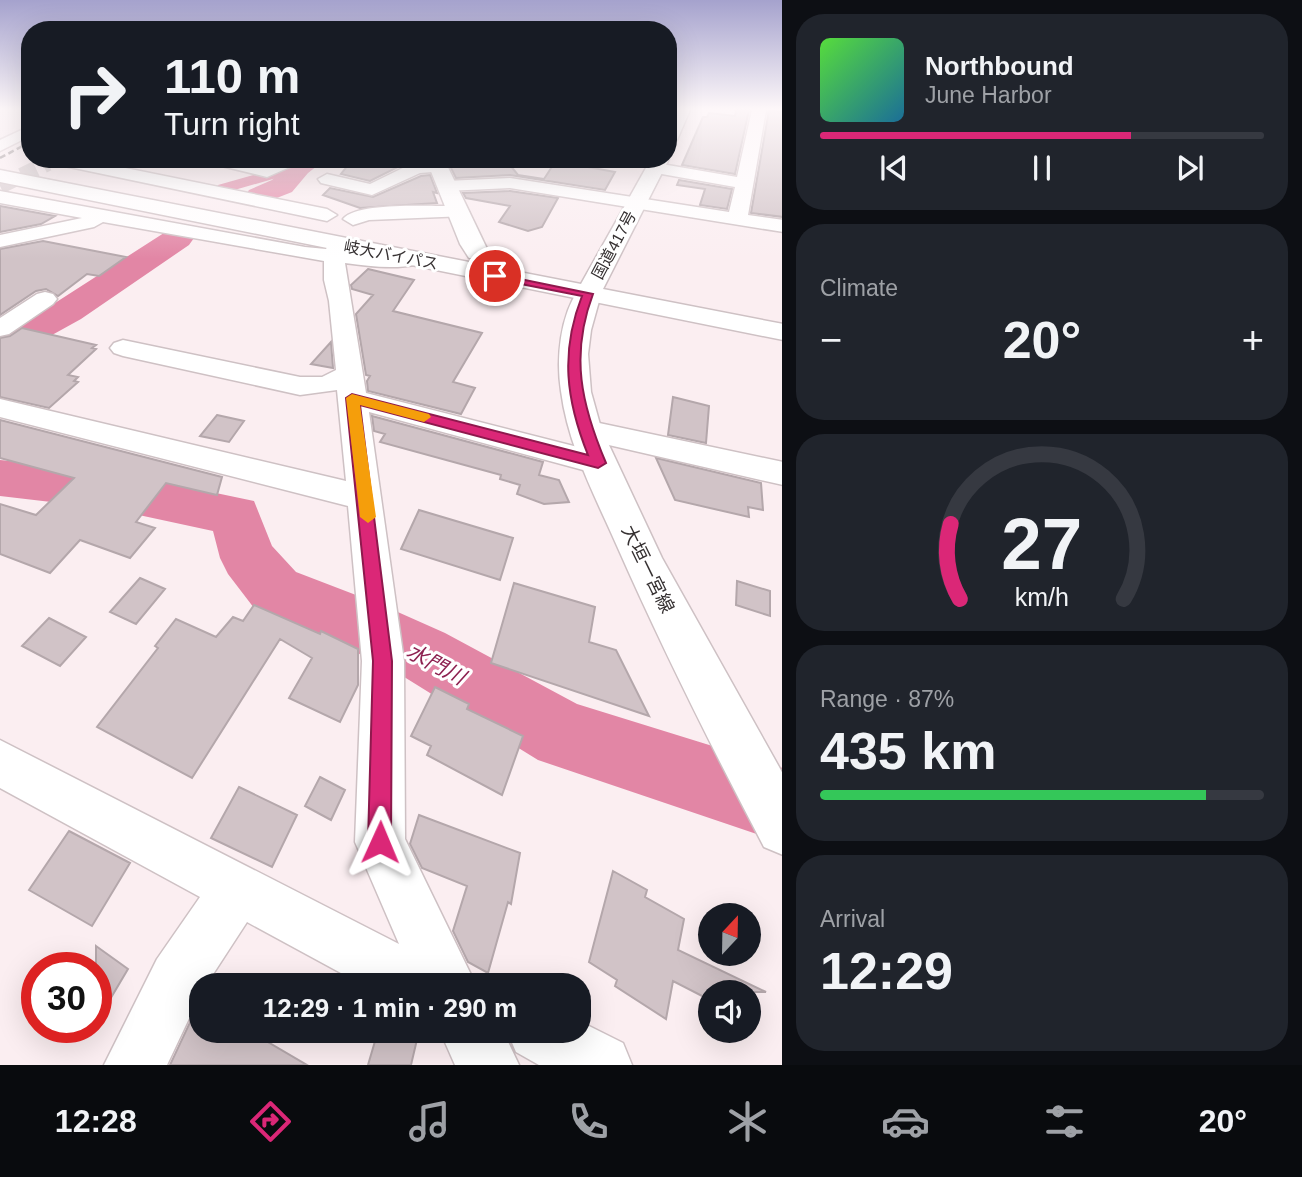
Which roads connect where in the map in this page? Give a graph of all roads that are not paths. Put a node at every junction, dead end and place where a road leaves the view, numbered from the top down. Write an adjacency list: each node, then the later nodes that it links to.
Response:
1 (751, 160): 10 (street)
2 (85, 168): 16 (street)
3 (250, 168): 4 (street)
4 (277, 168)
5 (656, 168): 11 (main road, 国道417号)
6 (676, 168): 10 (street)
7 (326, 170): 8 (street); 16 (street)
8 (440, 171): 11 (street); 12 (main road)
9 (6, 177): 13 (street); 16 (main road, 岐大バイパス); 19 (main road, 岐大バイパス)
10 (744, 183): 15 (street)
11 (637, 202): 15 (street); 21 (main road, 国道417号)
12 (458, 212): 14 (street); 20 (main road)
13 (111, 217): 18 (street); 19 (street)
14 (353, 219)
15 (737, 219): 17 (street)
16 (326, 220): 20 (main road, 岐大バイパス)
17 (782, 226)
18 (0, 241)
19 (337, 250): 21 (main road, 岐大バイパス); 27 (street)
20 (477, 253): 21 (main road, 岐大バイパス)
21 (593, 285): 23 (main road, 岐大バイパス); 25 (main road, 岐大バイパス); 29 (main road, 大垣一宮線)
22 (0, 308): 24 (street)
23 (782, 312)
24 (0, 329)
25 (782, 332)
26 (123, 348): 27 (street)
27 (350, 387): 29 (street); 31 (street)
28 (0, 408): 31 (street)
29 (592, 446): 30 (street); 33 (main road, 大垣一宮線)
30 (782, 474)
31 (365, 498): 36 (street)
32 (0, 763): 34 (street)
33 (782, 828)
34 (238, 888): 35 (street); 38 (street)
35 (397, 973)
36 (441, 973)
37 (560, 1043): 39 (street)
38 (135, 1065)
39 (601, 1065)

